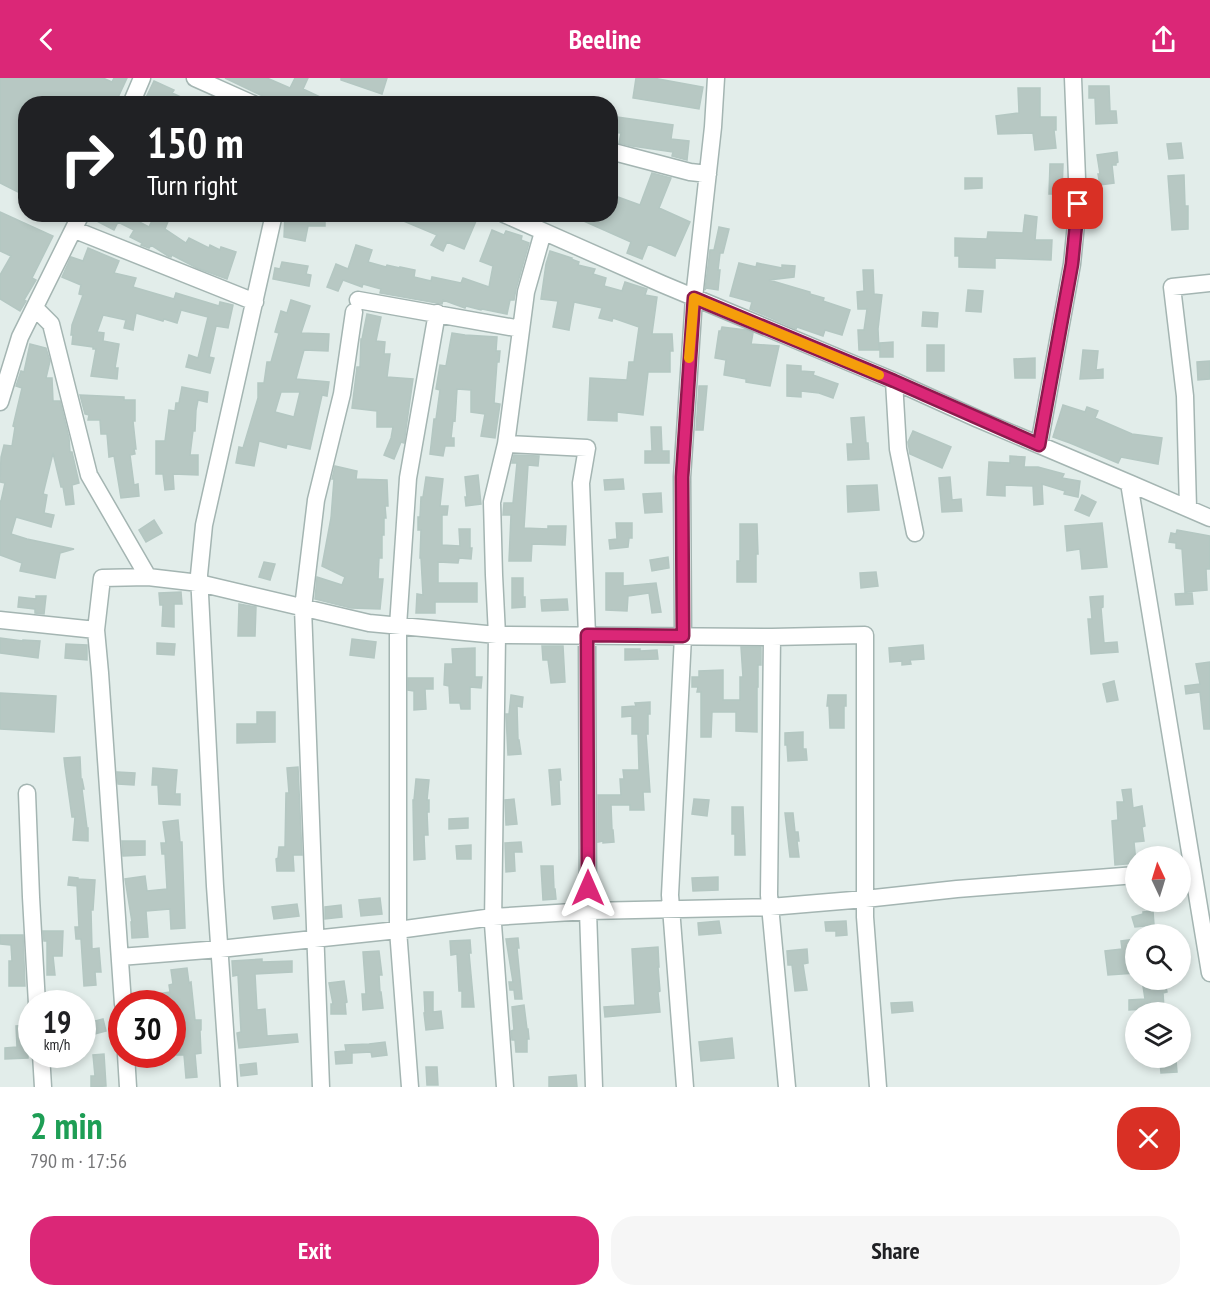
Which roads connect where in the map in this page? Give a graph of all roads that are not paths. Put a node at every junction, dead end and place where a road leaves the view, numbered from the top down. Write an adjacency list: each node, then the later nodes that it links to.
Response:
1 (142, 78): 5 (street)
2 (195, 78): 6 (street)
3 (716, 78): 8 (street)
4 (1073, 78): 22 (street)
5 (134, 96)
6 (234, 96)
7 (618, 153): 8 (street)
8 (708, 174): 14 (street)
9 (78, 222): 15 (street); 16 (street)
10 (272, 222): 15 (street)
11 (521, 222): 12 (street)
12 (543, 232): 14 (street); 18 (street)
13 (1210, 283): 24 (street)
14 (694, 298): 19 (street); 35 (street)
15 (255, 302): 28 (street)
16 (35, 308): 20 (street); 27 (street)
17 (437, 313): 18 (street); 29 (street); 31 (street)
18 (521, 328): 21 (street)
19 (894, 381): 22 (street); 26 (street)
20 (0, 402)
21 (506, 444): 33 (street); 34 (street)
22 (1039, 445): 23 (street)
23 (1129, 483): 24 (street); 38 (street)
24 (1188, 508): 25 (street)
25 (1210, 518)
26 (915, 532)
27 (148, 577): 28 (street); 32 (street)
28 (199, 583): 29 (street); 48 (street)
29 (303, 608): 31 (street); 47 (street)
30 (0, 620): 32 (street)
31 (399, 626): 33 (street); 46 (street)
32 (96, 630): 49 (street)
33 (497, 635): 34 (street); 45 (street)
34 (587, 635): 35 (street); 44 (street)
35 (683, 636): 36 (street); 43 (street)
36 (772, 637): 41 (street); 42 (street)
37 (27, 792): 51 (street)
38 (1183, 846)
39 (1125, 876): 41 (street)
40 (1191, 889): 50 (street)
41 (865, 899): 42 (street); 64 (street)
42 (770, 907): 43 (street); 63 (street)
43 (671, 909): 44 (street); 62 (street)
44 (588, 911): 45 (street); 61 (street)
45 (493, 917): 46 (street); 60 (street)
46 (398, 930): 47 (street); 59 (street)
47 (315, 939): 48 (street); 58 (street)
48 (220, 949): 49 (street); 57 (street)
49 (120, 957): 52 (street)
50 (1210, 973)
51 (37, 990)
52 (122, 990)
53 (42, 1068): 55 (street)
54 (127, 1068): 56 (street)
55 (43, 1087)
56 (128, 1087)
57 (229, 1087)
58 (321, 1087)
59 (410, 1087)
60 (505, 1087)
61 (594, 1087)
62 (685, 1087)
63 (787, 1087)
64 (878, 1087)

